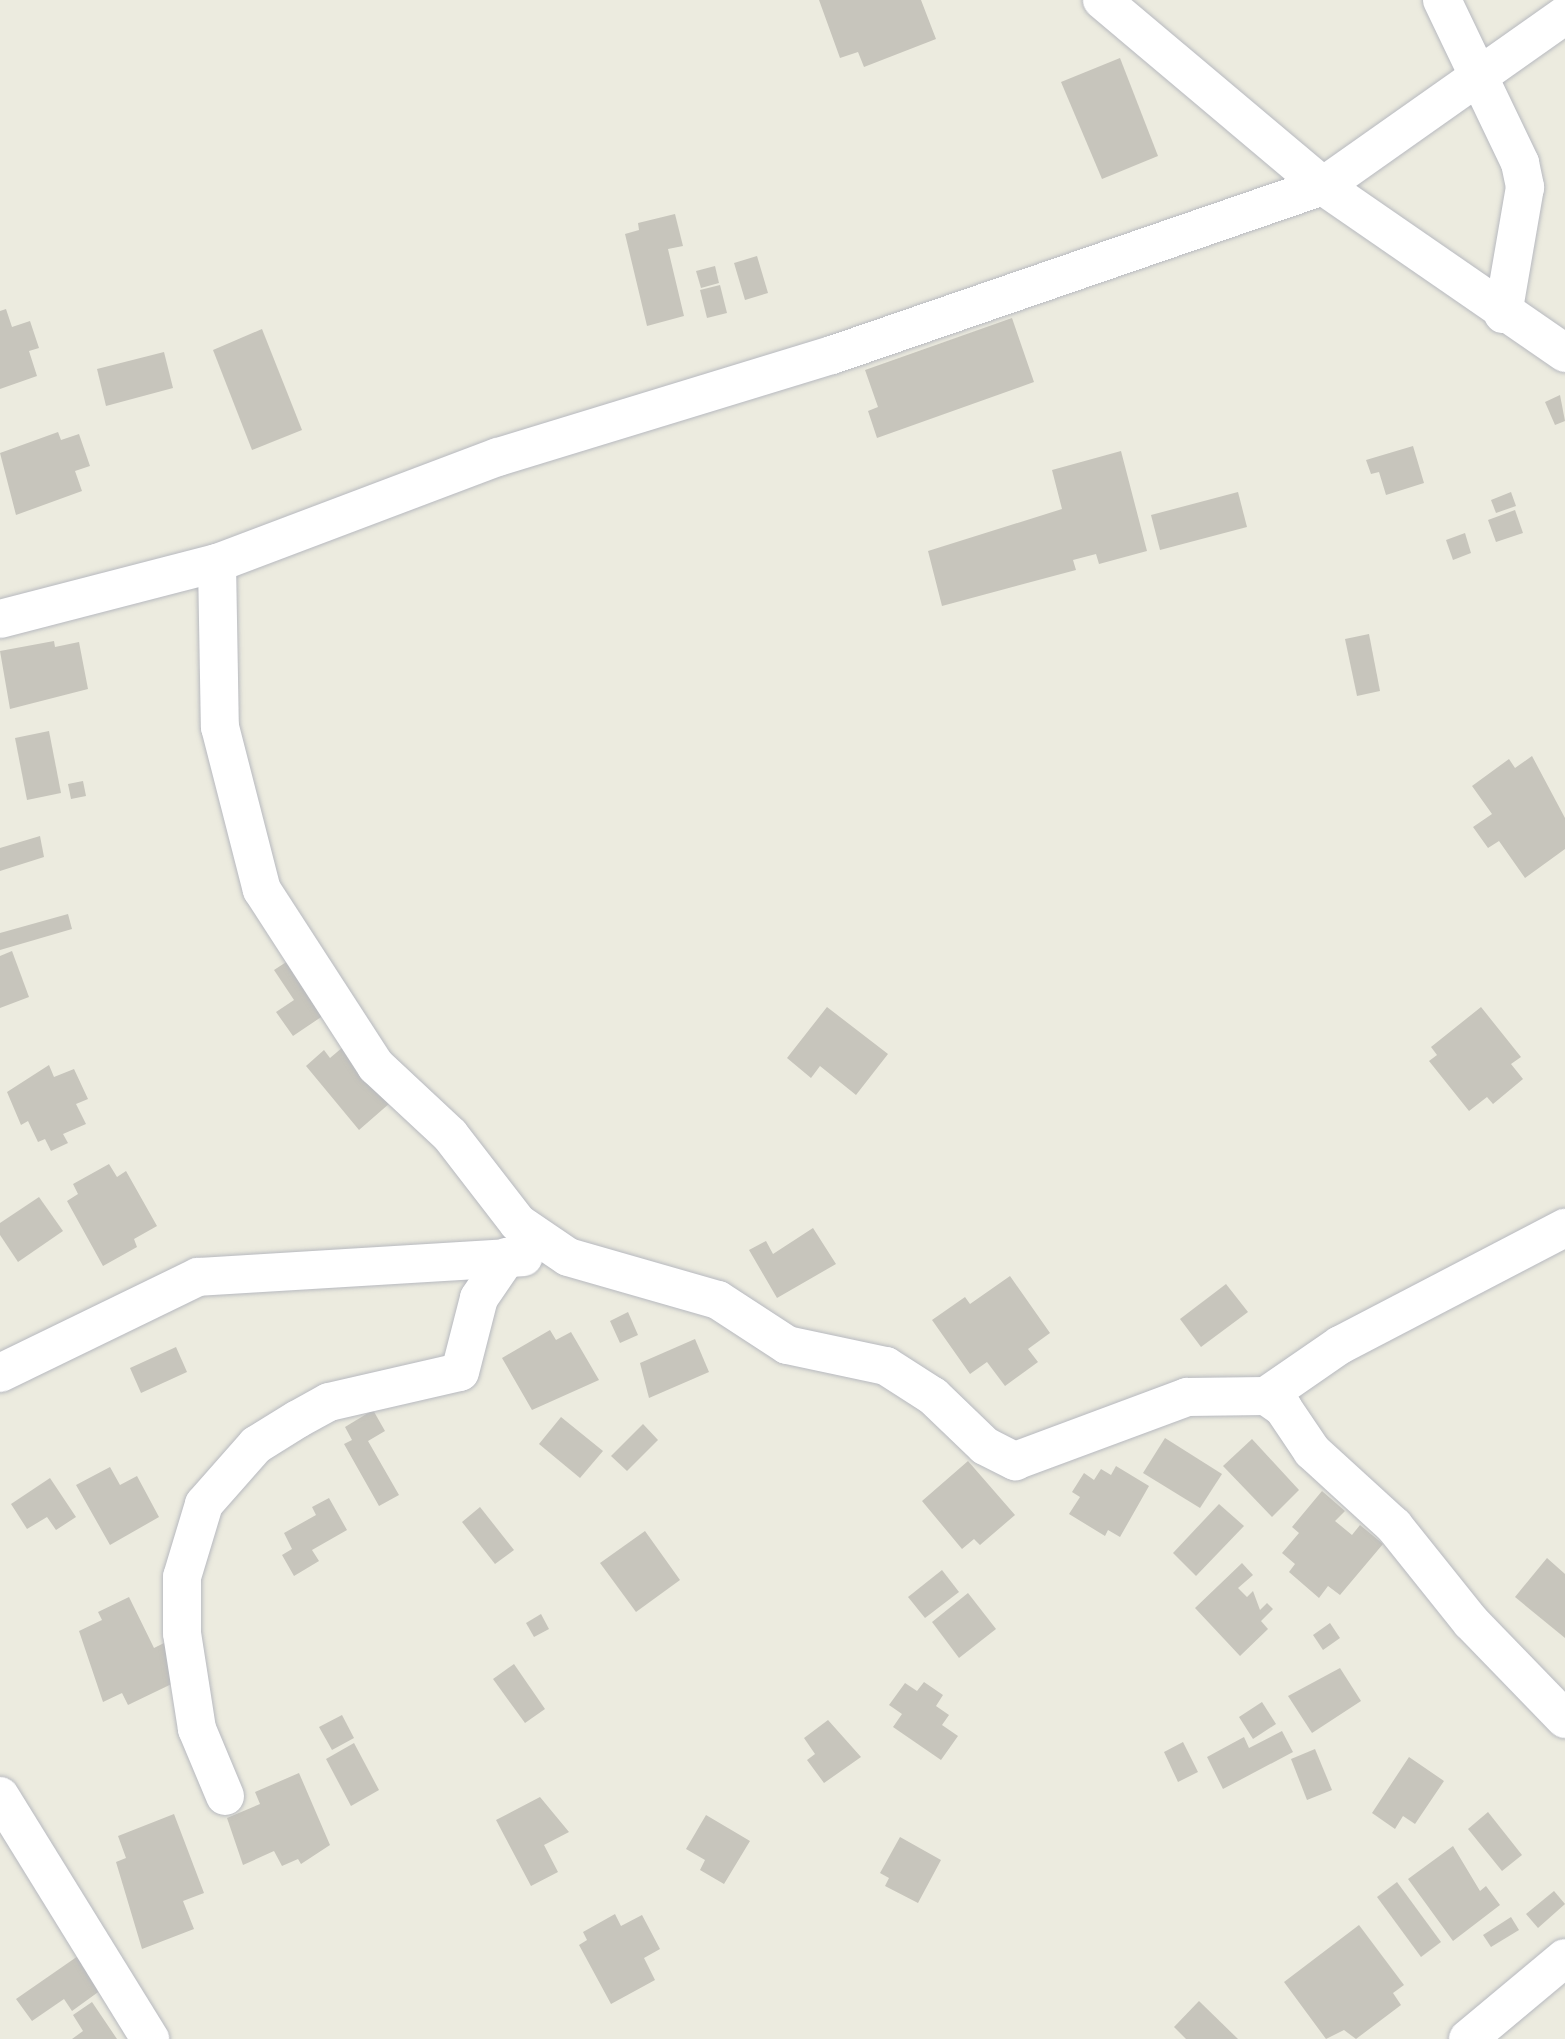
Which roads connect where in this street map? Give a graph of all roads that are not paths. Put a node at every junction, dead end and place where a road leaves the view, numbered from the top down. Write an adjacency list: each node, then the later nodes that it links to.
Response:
1 (1102, 0): 5 (street)
2 (1442, 0): 4 (street)
3 (1565, 15): 4 (street)
4 (1474, 78): 5 (street); 6 (street)
5 (1323, 186): 6 (street); 8 (street)
6 (1503, 314): 7 (street)
7 (1565, 353)
8 (217, 563): 9 (street); 12 (street)
9 (0, 619)
10 (1565, 1227): 14 (street)
11 (507, 1257): 12 (street); 13 (street); 17 (street)
12 (568, 1257): 14 (street)
13 (0, 1373)
14 (1266, 1396): 15 (street)
15 (1565, 1719)
16 (0, 1796): 19 (street)
17 (225, 1796)
18 (1565, 1958): 20 (street)
19 (150, 2039)
20 (1468, 2039)

